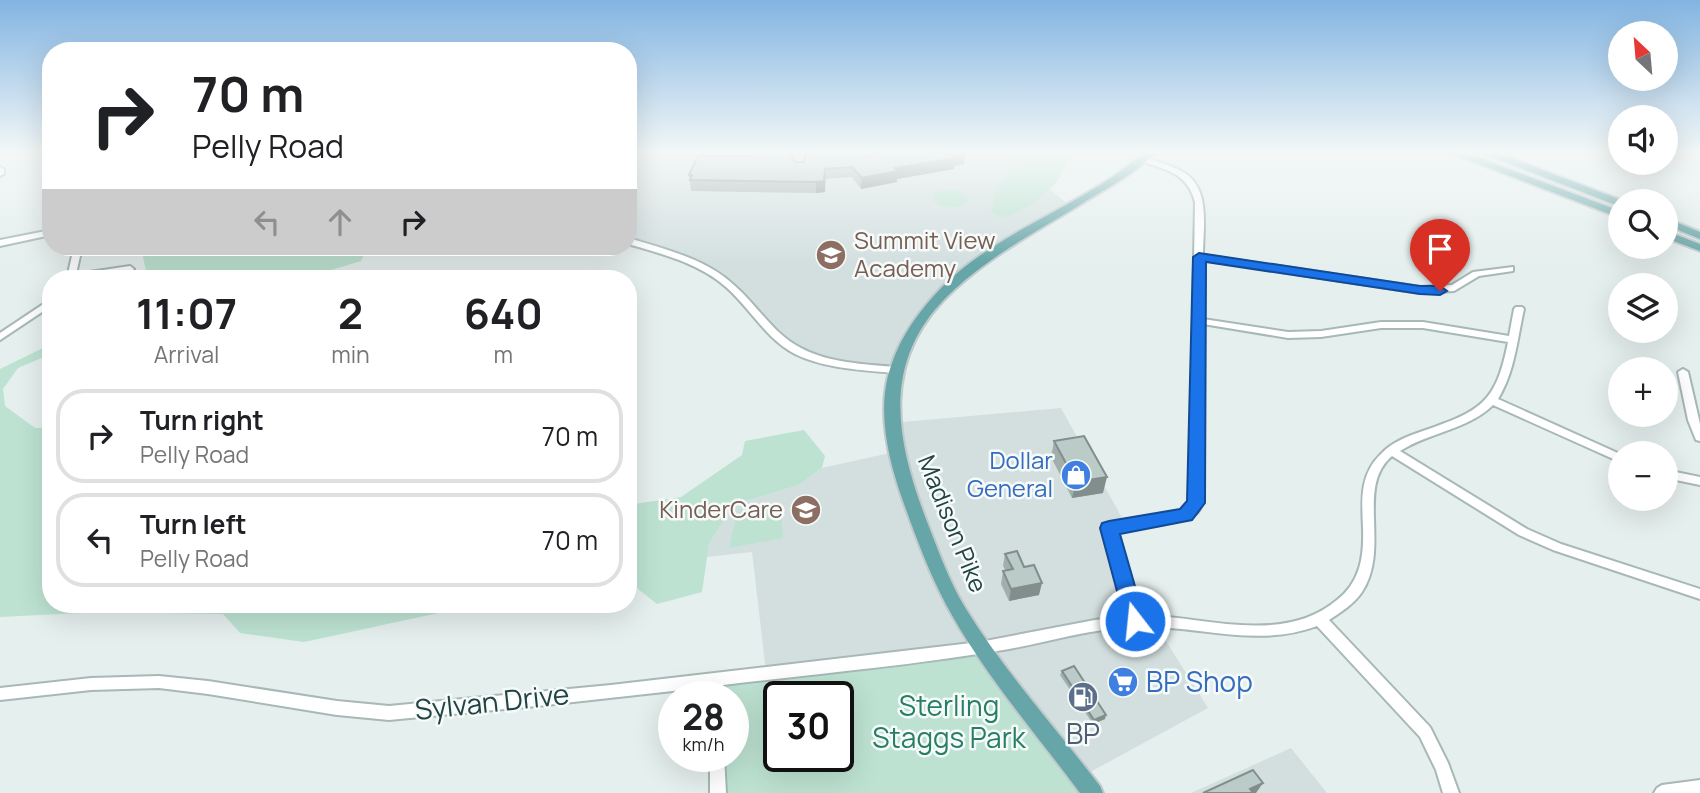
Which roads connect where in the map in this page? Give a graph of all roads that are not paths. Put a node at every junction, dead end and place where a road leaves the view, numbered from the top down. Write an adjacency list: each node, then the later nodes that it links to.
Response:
1 (1095, 189): 21 (main road)
2 (1197, 189): 14 (street)
3 (1551, 189): 6 (main road)
4 (1583, 189): 5 (main road)
5 (1608, 198)
6 (1608, 210)
7 (1678, 226): 9 (main road)
8 (42, 234): 11 (street)
9 (1700, 236)
10 (1678, 239): 13 (main road)
11 (0, 243)
12 (637, 244): 21 (street)
13 (1700, 248)
14 (1199, 257): 15 (street); 18 (street)
15 (1510, 269)
16 (42, 308): 19 (street)
17 (1519, 309): 20 (street)
18 (1199, 321): 20 (street); 31 (street)
19 (0, 337)
20 (1512, 340): 23 (street)
21 (895, 370): 32 (main road, Madison Pike)
22 (1683, 372): 24 (street)
23 (1492, 400): 25 (street); 26 (street)
24 (1700, 437)
25 (1392, 451): 29 (street); 30 (street)
26 (1608, 453)
27 (1678, 476): 28 (street)
28 (1700, 481)
29 (1700, 594)
30 (1319, 620): 31 (street, Sylvan Drive); 39 (street)
31 (1135, 621): 32 (street, Sylvan Drive)
32 (984, 648): 33 (street, Sylvan Drive); 38 (main road, Madison Pike)
33 (716, 678): 34 (street, Sylvan Drive)
34 (0, 694)
35 (717, 772): 37 (street)
36 (1700, 788): 40 (street)
37 (718, 793)
38 (1093, 793)
39 (1451, 793)
40 (1662, 793)

